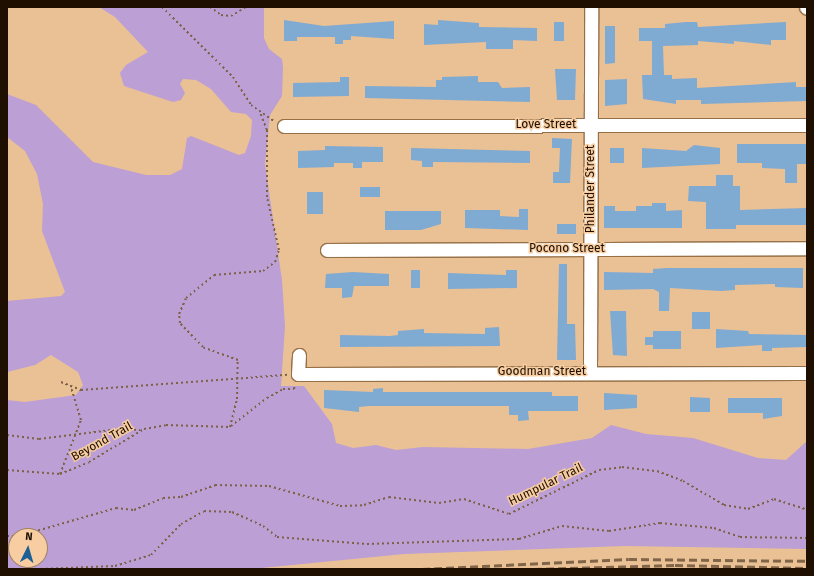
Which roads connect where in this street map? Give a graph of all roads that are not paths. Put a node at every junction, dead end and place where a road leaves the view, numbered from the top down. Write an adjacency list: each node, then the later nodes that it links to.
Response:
1 (591, 7): 2 (street, Philander Street)
2 (591, 125): 3 (street, Love Street); 4 (street, Love Street); 6 (street, Philander Street)
3 (807, 125)
4 (284, 126)
5 (807, 248): 6 (street, Pocono Street)
6 (591, 249): 7 (street, Pocono Street); 9 (street, Philander Street)
7 (327, 250)
8 (299, 354): 9 (street, Goodman Street)
9 (590, 372): 10 (street, Goodman Street)
10 (807, 373)

